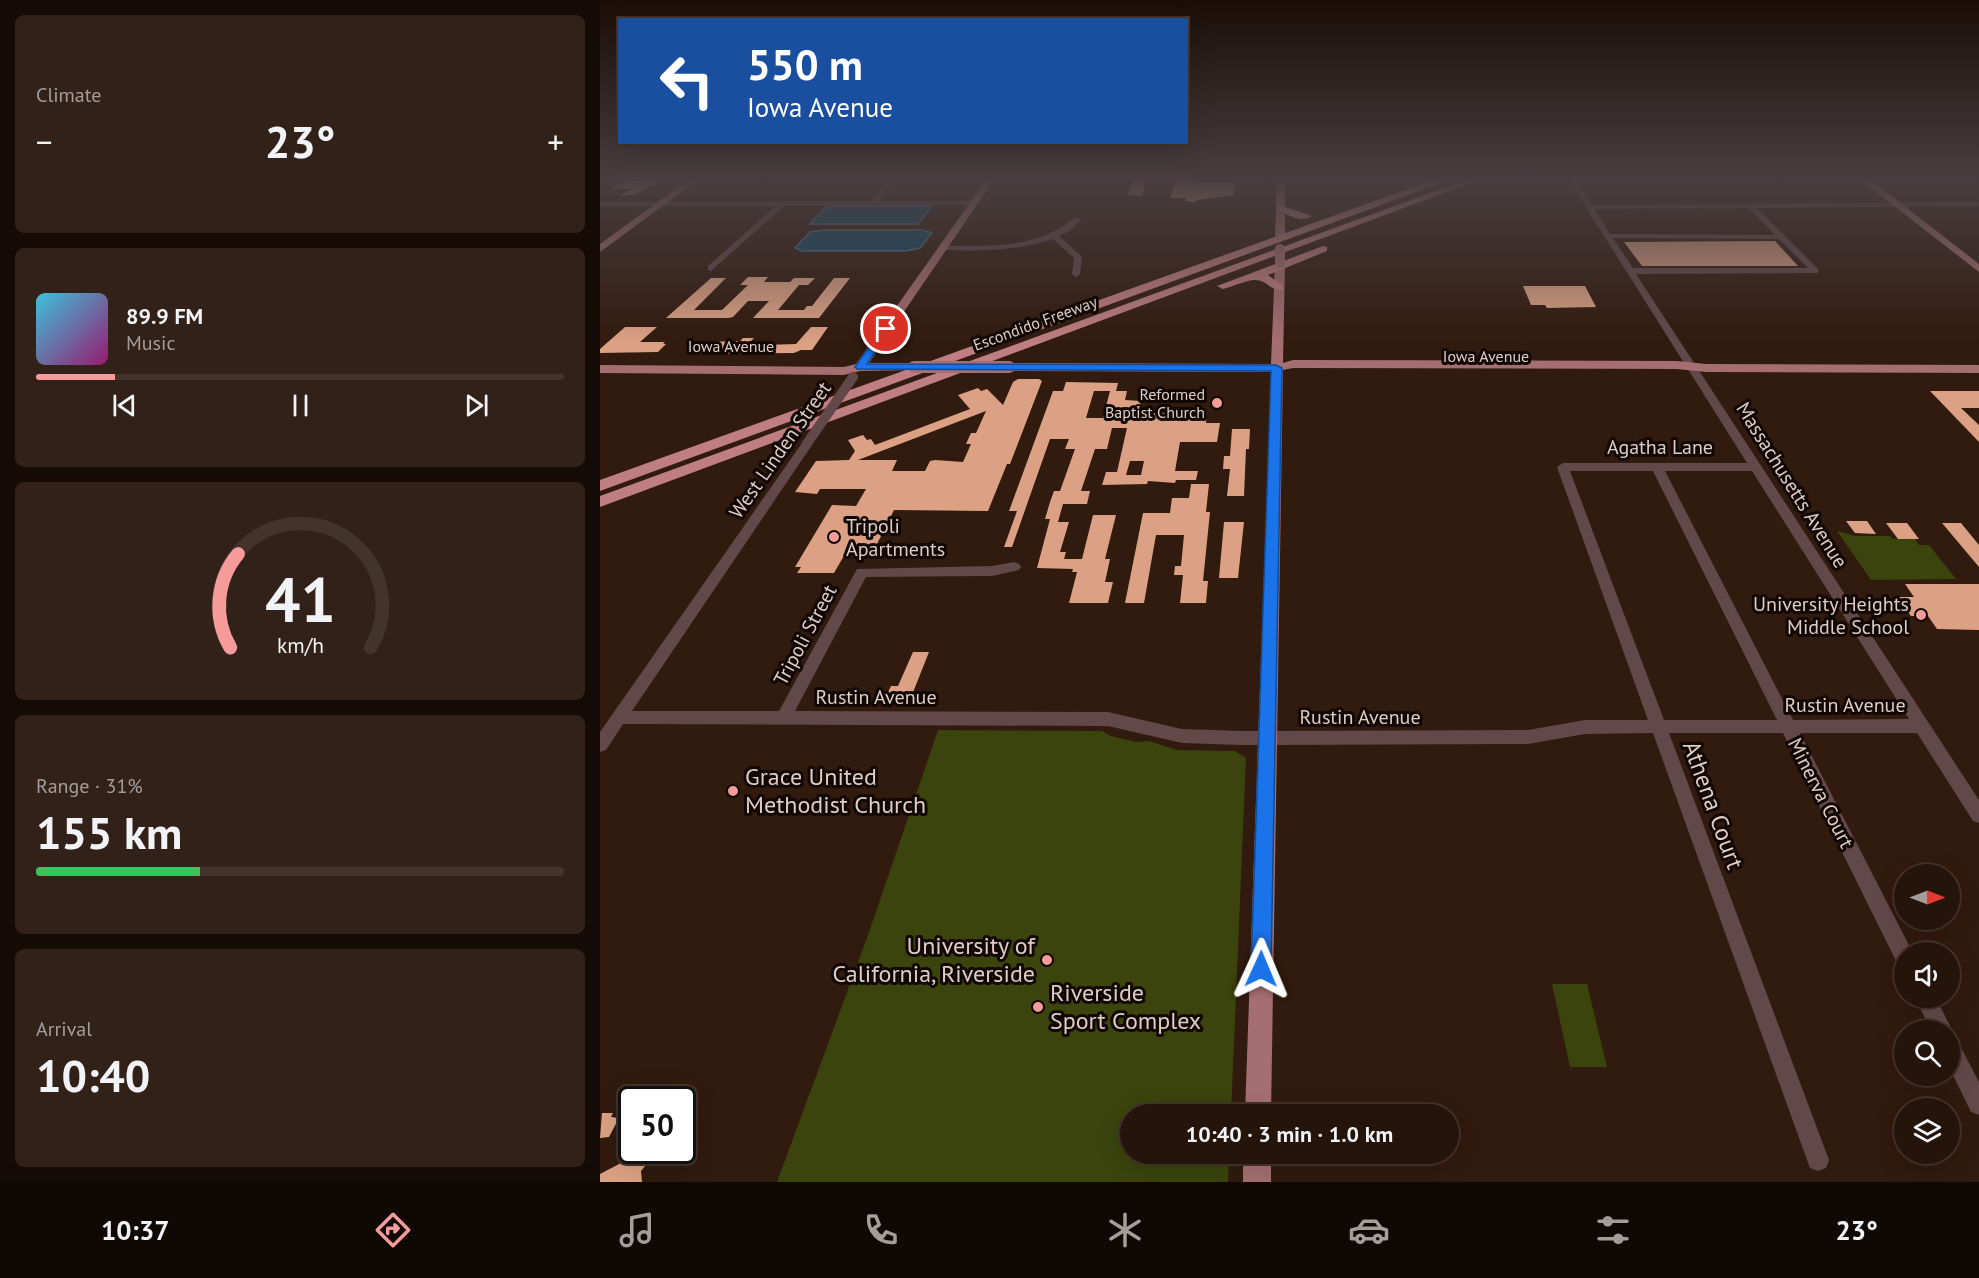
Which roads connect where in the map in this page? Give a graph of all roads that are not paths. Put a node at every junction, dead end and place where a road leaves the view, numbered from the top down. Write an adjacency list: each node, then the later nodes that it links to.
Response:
1 (623, 232): 17 (main road)
2 (751, 232): 19 (street)
3 (954, 232): 16 (main road, West Linden Street)
4 (1061, 232): 12 (street)
5 (1281, 232): 18 (main road, bridge)
6 (1303, 232): 25 (highway, Escondido Freeway)
7 (1326, 232): 25 (highway, Escondido Freeway)
8 (1356, 232): 18 (highway)
9 (1607, 232): 14 (street, Massachusetts Avenue)
10 (1776, 232): 15 (street)
11 (1932, 232): 20 (main road)
12 (1054, 236): 16 (street); 22 (street)
13 (1253, 236): 25 (highway)
14 (1610, 236): 15 (street); 21 (street, Massachusetts Avenue)
15 (1781, 237): 21 (street)
16 (943, 248): 31 (main road, West Linden Street)
17 (600, 249)
18 (1280, 265): 23 (highway); 24 (main road)
19 (711, 268)
20 (1979, 269)
21 (1632, 271): 28 (street, Massachusetts Avenue)
22 (1076, 273)
23 (1251, 277): 24 (highway); 25 (highway)
24 (1279, 288): 27 (main road)
25 (1009, 344): 32 (highway, Escondido Freeway); 38 (highway, Escondido Freeway)
26 (600, 363): 31 (main road, Iowa Avenue)
27 (1276, 368): 28 (main road, Iowa Avenue); 31 (main road, Iowa Avenue, bridge); 45 (main road)
28 (1694, 368): 30 (main road, Iowa Avenue); 35 (street, Massachusetts Avenue)
29 (600, 369): 31 (main road, Iowa Avenue)
30 (1979, 369)
31 (857, 372): 40 (street, West Linden Street, bridge)
32 (714, 445): 36 (highway); 37 (highway, Escondido Freeway)
33 (1563, 467): 34 (street, Agatha Lane); 42 (street, Athena Court)
34 (1657, 467): 35 (street, Agatha Lane); 43 (street, Minerva Court)
35 (1756, 467): 44 (street, Massachusetts Avenue)
36 (600, 480)
37 (600, 486)
38 (600, 502)
39 (1014, 567): 41 (street, Tripoli Street)
40 (619, 717): 41 (street, Rustin Avenue); 46 (street, West Linden Street)
41 (784, 717): 45 (street, Rustin Avenue)
42 (1658, 726): 43 (street, Rustin Avenue); 45 (street, Rustin Avenue); 52 (street, Athena Court)
43 (1787, 726): 44 (street, Rustin Avenue); 48 (street, Minerva Court)
44 (1922, 726): 47 (street, Massachusetts Avenue)
45 (1267, 737): 50 (main road)
46 (600, 745)
47 (1979, 815)
48 (1897, 942)
49 (1960, 1067): 51 (street)
50 (1258, 1104)
51 (1979, 1104)
52 (1818, 1160)
53 (1257, 1164): 54 (main road)
54 (1257, 1182)

